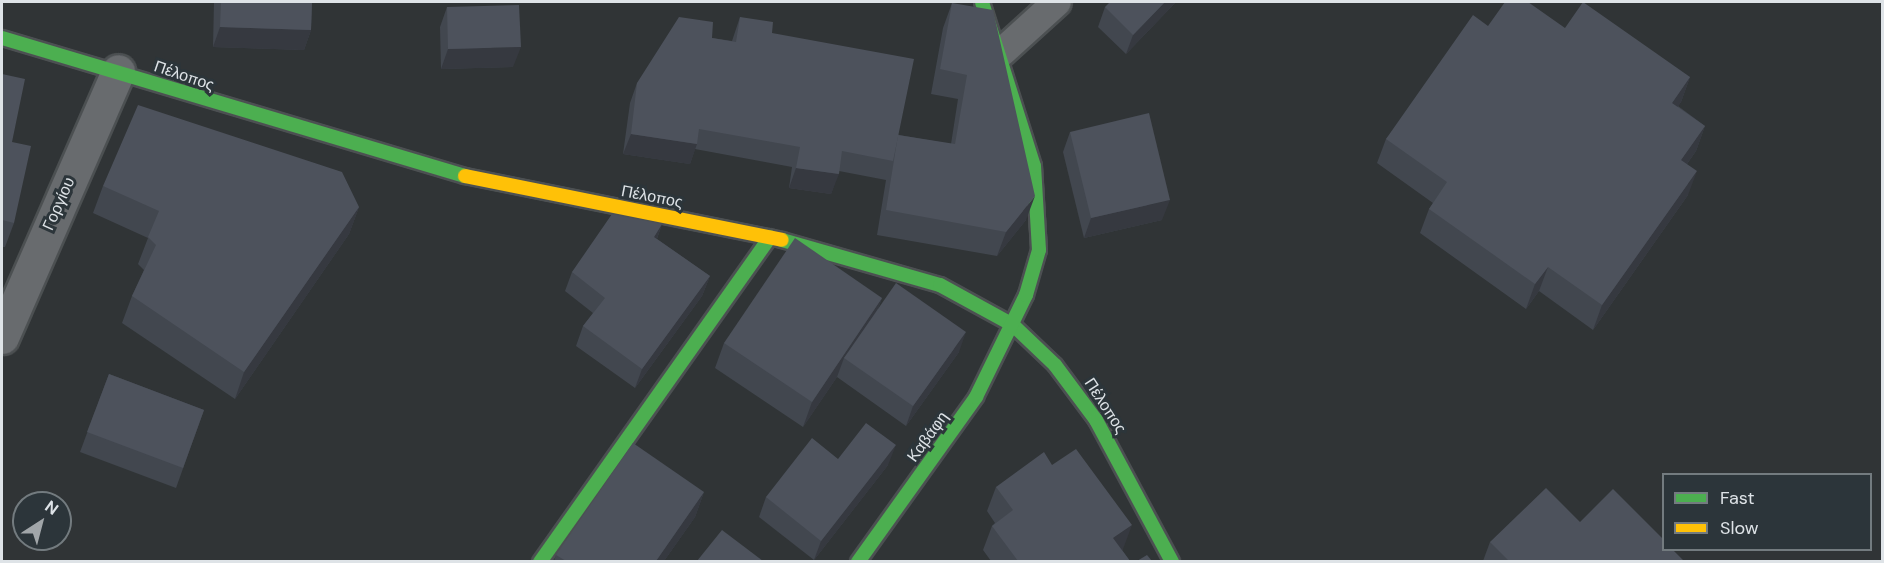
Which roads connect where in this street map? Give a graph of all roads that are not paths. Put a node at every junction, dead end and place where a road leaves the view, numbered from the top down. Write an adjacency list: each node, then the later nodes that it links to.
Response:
1 (982, 2): 4 (street, Καβάφη)
2 (1058, 2): 4 (lane)
3 (2, 38): 5 (street, Πέλοπος)
4 (1002, 52): 7 (street, Καβάφη)
5 (118, 71): 6 (street, Πέλοπος); 8 (street, Γοργίου)
6 (770, 237): 7 (street, Πέλοπος); 9 (street)
7 (1013, 325): 10 (street, Καβάφη); 11 (street, Πέλοπος)
8 (2, 337)
9 (540, 561)
10 (858, 561)
11 (1172, 561)

